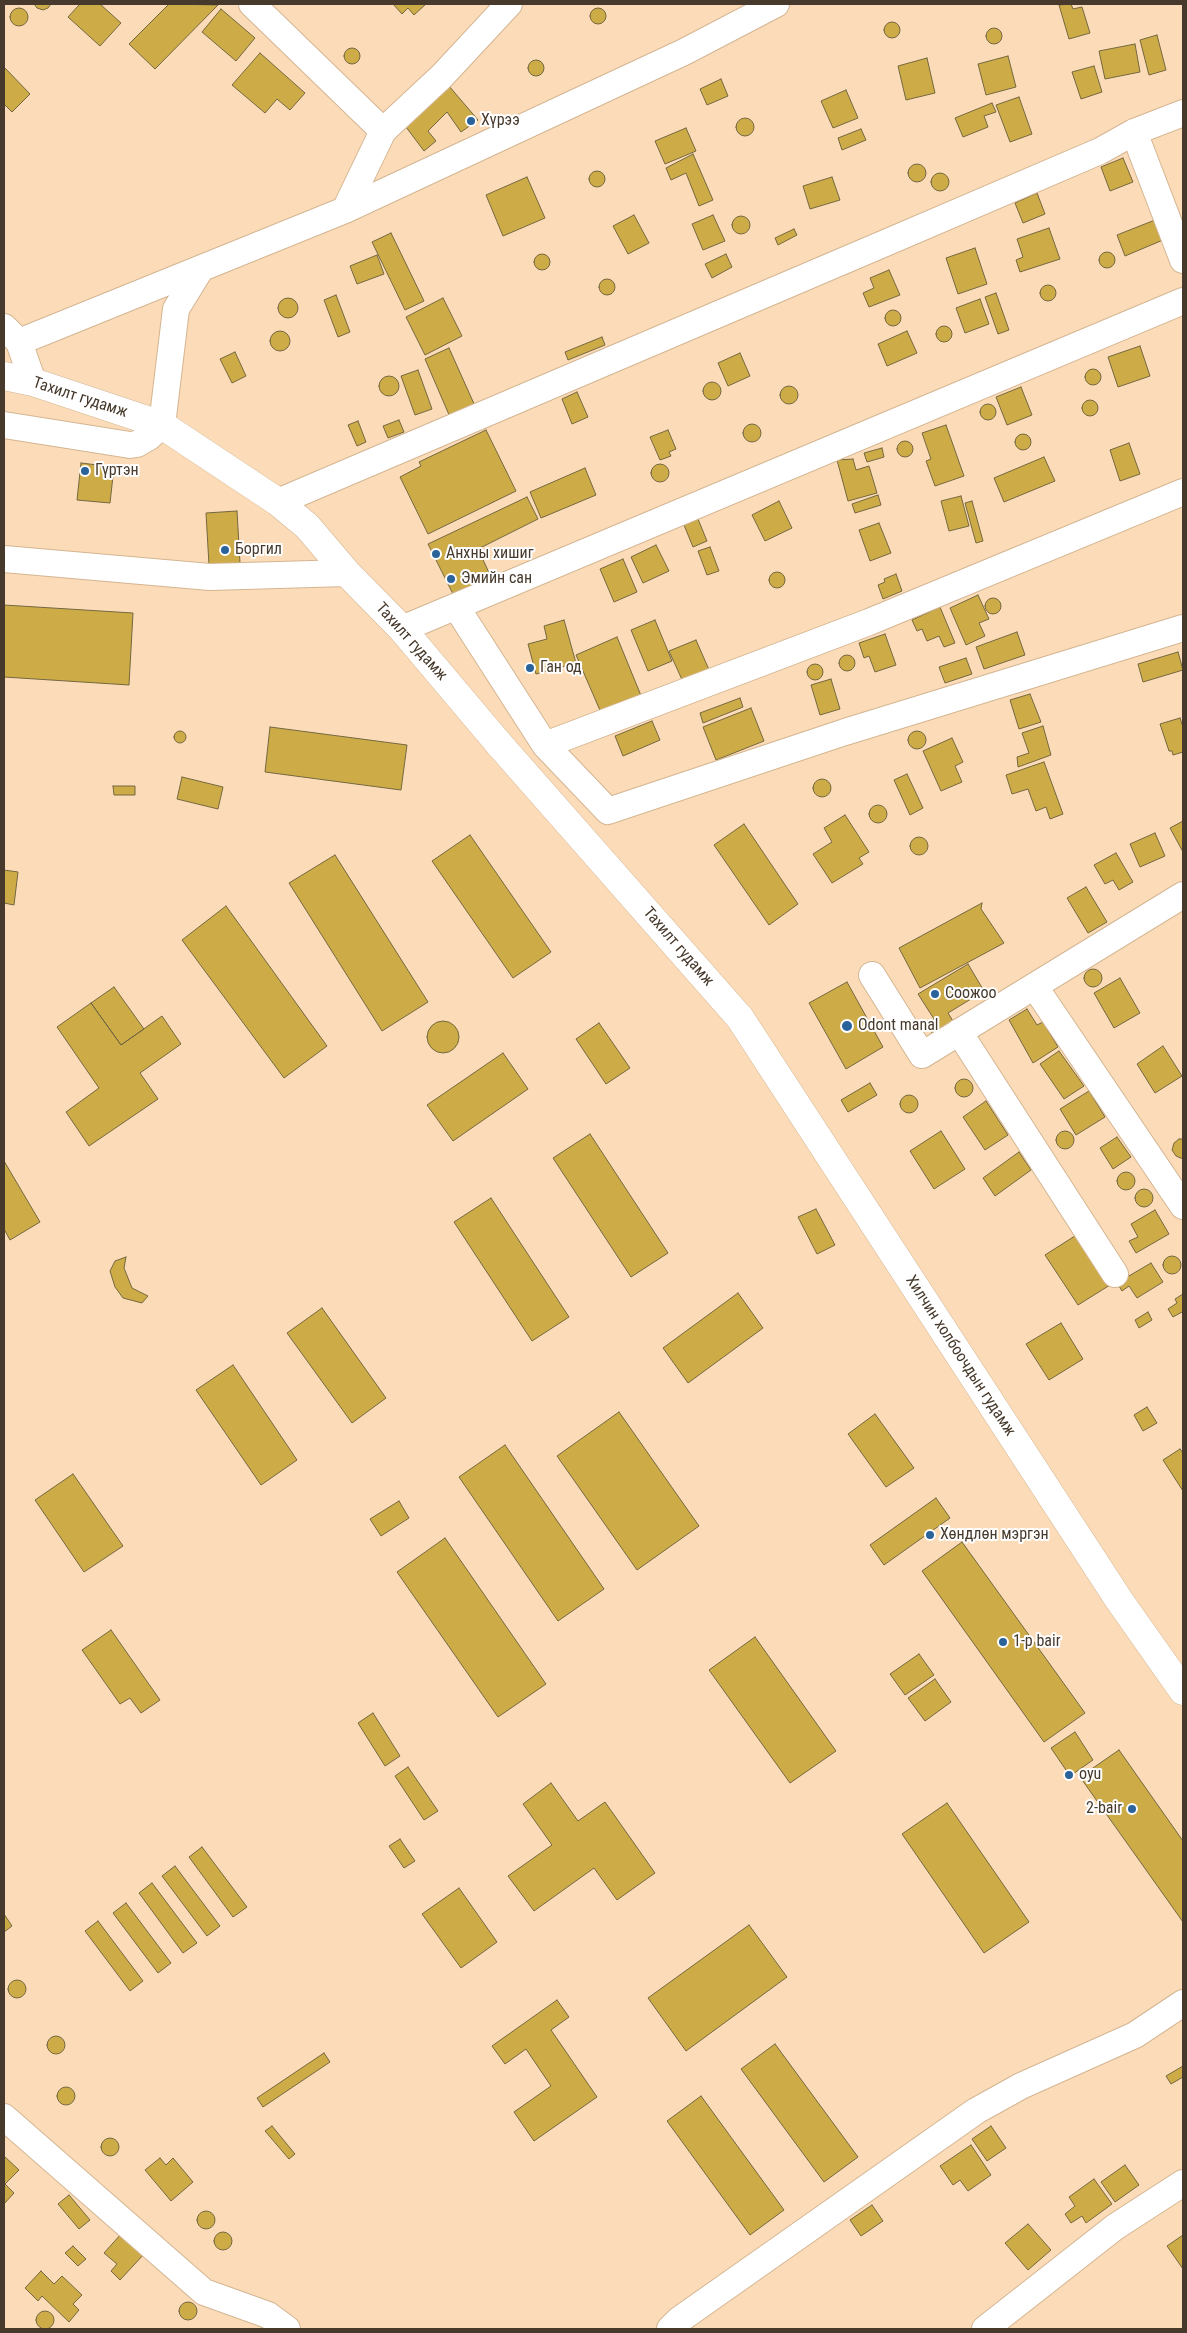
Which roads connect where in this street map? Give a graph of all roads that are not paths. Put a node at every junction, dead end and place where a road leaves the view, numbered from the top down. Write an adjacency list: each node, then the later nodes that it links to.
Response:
1 (252, 4): 5 (street)
2 (510, 4): 5 (street)
3 (776, 4): 7 (street)
4 (1183, 113): 6 (street)
5 (383, 131): 7 (street)
6 (1134, 132): 8 (street); 17 (street)
7 (345, 210): 9 (street)
8 (1183, 260)
9 (200, 270): 11 (street); 15 (street)
10 (1183, 301): 20 (street)
11 (11, 334): 13 (street)
12 (4, 376): 13 (main road, Тахилт гудамж)
13 (33, 382): 15 (main road, Тахилт гудамж)
14 (4, 425): 15 (street)
15 (162, 425): 17 (main road, Тахилт гудамж)
16 (1183, 492): 23 (street)
17 (278, 502): 19 (main road, Тахилт гудамж)
18 (4, 558): 19 (street)
19 (346, 573): 22 (main road, Тахилт гудамж)
20 (456, 608): 22 (street); 23 (street)
21 (1183, 628): 23 (street)
22 (402, 629): 27 (main road, Тахилт гудамж)
23 (546, 745)
24 (1183, 895): 26 (street)
25 (872, 975): 28 (street)
26 (1035, 987): 28 (street); 29 (street)
27 (740, 1018): 31 (main road, Хилчин холбоочдын гудамж)
28 (959, 1032): 30 (street)
29 (1183, 1206)
30 (1115, 1274)
31 (1183, 1691)
32 (1183, 2003): 36 (street)
33 (4, 2117): 35 (street)
34 (1183, 2183): 37 (street)
35 (287, 2329)
36 (670, 2329)
37 (985, 2329)

